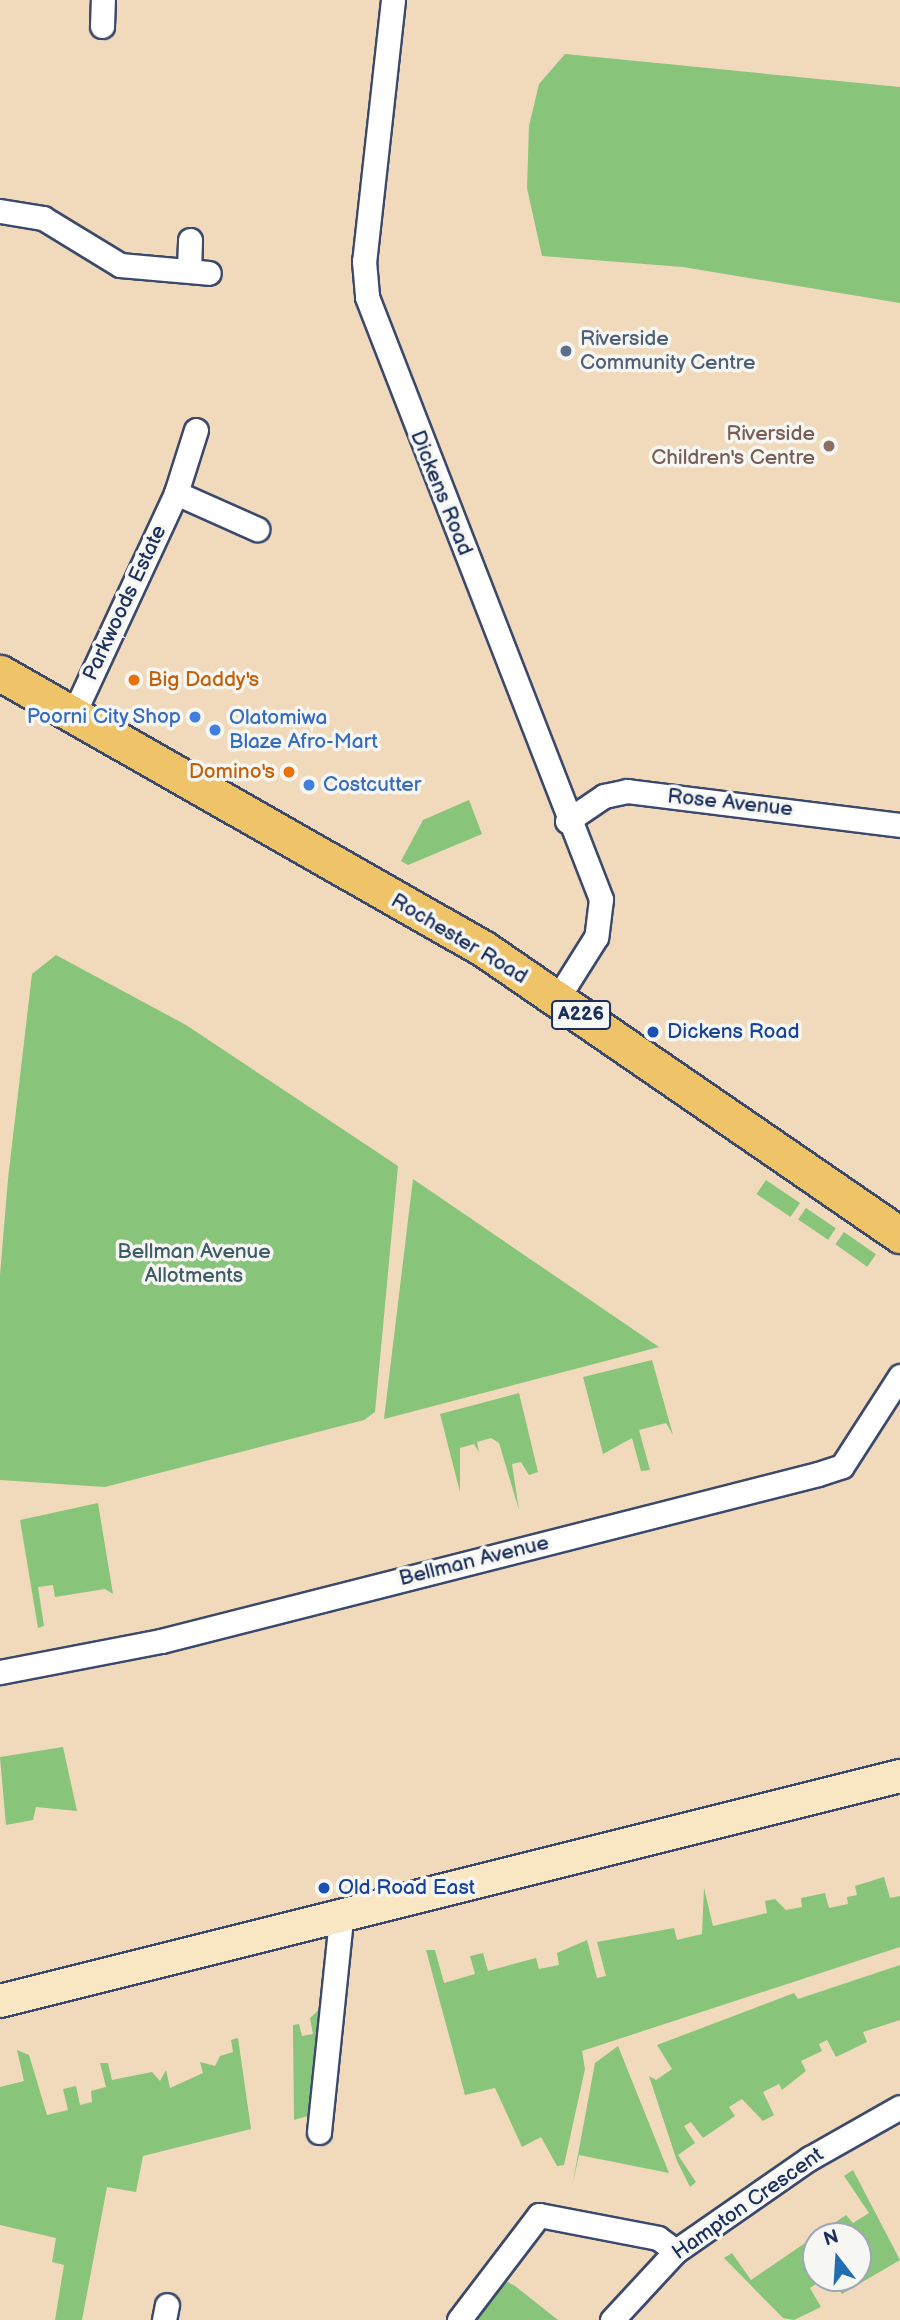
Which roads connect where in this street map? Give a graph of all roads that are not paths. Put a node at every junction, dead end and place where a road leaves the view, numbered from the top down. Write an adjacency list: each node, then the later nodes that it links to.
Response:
1 (103, 0): 3 (street)
2 (393, 0): 11 (street, Dickens Road)
3 (102, 26)
4 (0, 211): 5 (street)
5 (190, 240)
6 (196, 430): 7 (street, Parkwoods Estate)
7 (176, 493): 8 (street); 10 (street, Parkwoods Estate)
8 (257, 530)
9 (0, 673): 10 (main road, Rochester Road / A226)
10 (74, 713): 13 (main road, Rochester Road / A226)
11 (567, 821): 12 (street, Rose Avenue); 13 (street, Dickens Road)
12 (900, 825)
13 (557, 999): 14 (main road, Rochester Road / A226)
14 (900, 1235)
15 (900, 1376): 16 (street, Bellman Avenue)
16 (0, 1672)
17 (900, 1776): 18 (main road)
18 (341, 1918): 19 (main road); 21 (street)
19 (0, 2001)
20 (900, 2108): 22 (street, Hampton Crescent)
21 (318, 2132)
22 (676, 2251): 23 (street); 24 (street, Hampton Crescent)
23 (459, 2320)
24 (612, 2320)

